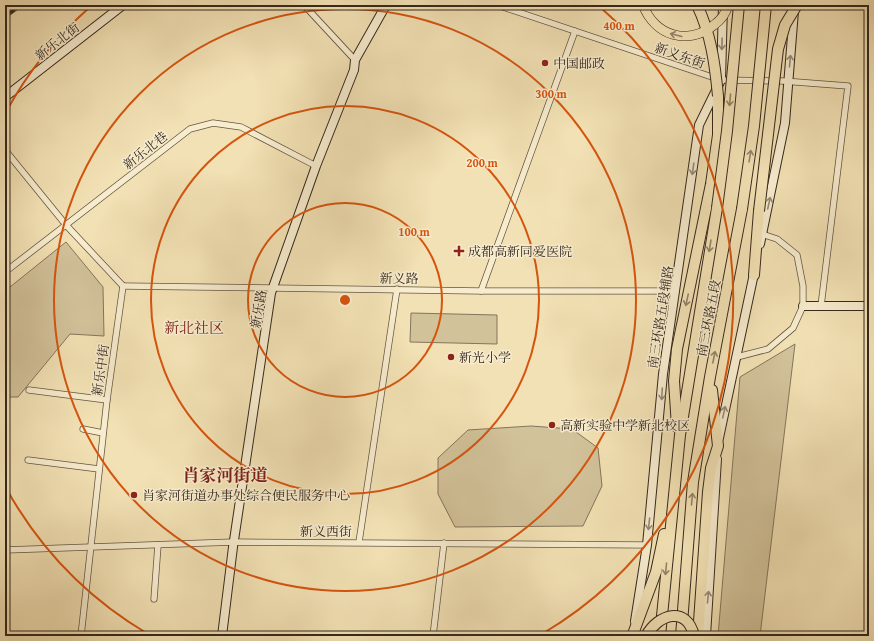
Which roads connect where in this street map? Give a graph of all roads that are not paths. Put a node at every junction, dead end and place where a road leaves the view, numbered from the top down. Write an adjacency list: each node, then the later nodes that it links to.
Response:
1 (123, 5): 16 (main road, 新乐北街)
2 (304, 5): 13 (street)
3 (386, 5): 13 (main road, 新乐路)
4 (497, 5): 12 (street, 新义东街)
5 (643, 5): 8 (main road, one-way to 5, bridge)
6 (697, 5): 37 (highway, one-way to 37, bridge)
7 (723, 5): 14 (main road, 南三环路五段辅路, one-way to 14)
8 (728, 5)
9 (739, 5): 37 (highway, 南三环路五段, one-way to 37, bridge)
10 (766, 5): 32 (highway, 南三环路五段, one-way to 10, bridge)
11 (796, 5): 15 (main road, one-way to 11); 22 (highway, bridge)
12 (575, 31): 14 (street, 新义东街); 26 (street)
13 (355, 60): 18 (main road, 新乐路)
14 (721, 80): 15 (street, 新义东街); 27 (main road, 南三环路五段辅路, one-way to 27)
15 (788, 81): 20 (main road, one-way to 15); 29 (street, 新义东街)
16 (5, 97)
17 (5, 150): 19 (street)
18 (316, 166): 19 (street, 新乐北巷); 24 (main road, 新乐路)
19 (66, 225): 21 (street, 新乐北巷); 23 (street)
20 (762, 234): 22 (main road); 28 (street)
21 (5, 272)
22 (754, 275): 31 (main road)
23 (123, 286): 24 (street, 新义路); 34 (street, 新乐中街)
24 (274, 287): 25 (street, 新义路); 42 (main road, 新乐路)
25 (397, 289): 26 (street, 新义路); 43 (street)
26 (481, 291): 27 (street, 新义路)
27 (676, 291): 46 (main road, 南三环路五段辅路, one-way to 46)
28 (803, 306): 29 (main road); 31 (street)
29 (821, 306): 30 (main road)
30 (869, 306)
31 (737, 357): 38 (main road, one-way to 31)
32 (710, 376): 38 (highway); 56 (highway, 南三环路五段, one-way to 32)
33 (29, 390): 34 (street)
34 (107, 400): 36 (street, 新乐中街)
35 (83, 429): 36 (street)
36 (103, 433): 40 (street, 新乐中街)
37 (679, 444): 41 (highway, 南三环路五段)
38 (718, 446): 58 (highway); 59 (main road, one-way to 38)
39 (28, 460): 40 (street)
40 (99, 469): 47 (street, 新乐中街)
41 (674, 485): 50 (highway); 55 (highway, 南三环路五段, one-way to 55)
42 (234, 542): 43 (street, 新义西街); 45 (street, 新义西街); 52 (main road, 新乐路)
43 (359, 542): 44 (street, 新义西街)
44 (444, 544): 46 (street, 新义西街); 53 (street)
45 (158, 545): 47 (street, 新义西街); 49 (street)
46 (647, 545): 50 (main road, 南三环路五段辅路)
47 (90, 548): 48 (street, 新义西街); 51 (street, 新乐中街)
48 (5, 550)
49 (154, 599)
50 (632, 635)
51 (81, 636)
52 (222, 636)
53 (433, 636)
54 (646, 636): 57 (highway, bridge)
55 (660, 636)
56 (681, 636)
57 (694, 636)
58 (698, 636)
59 (706, 636)

